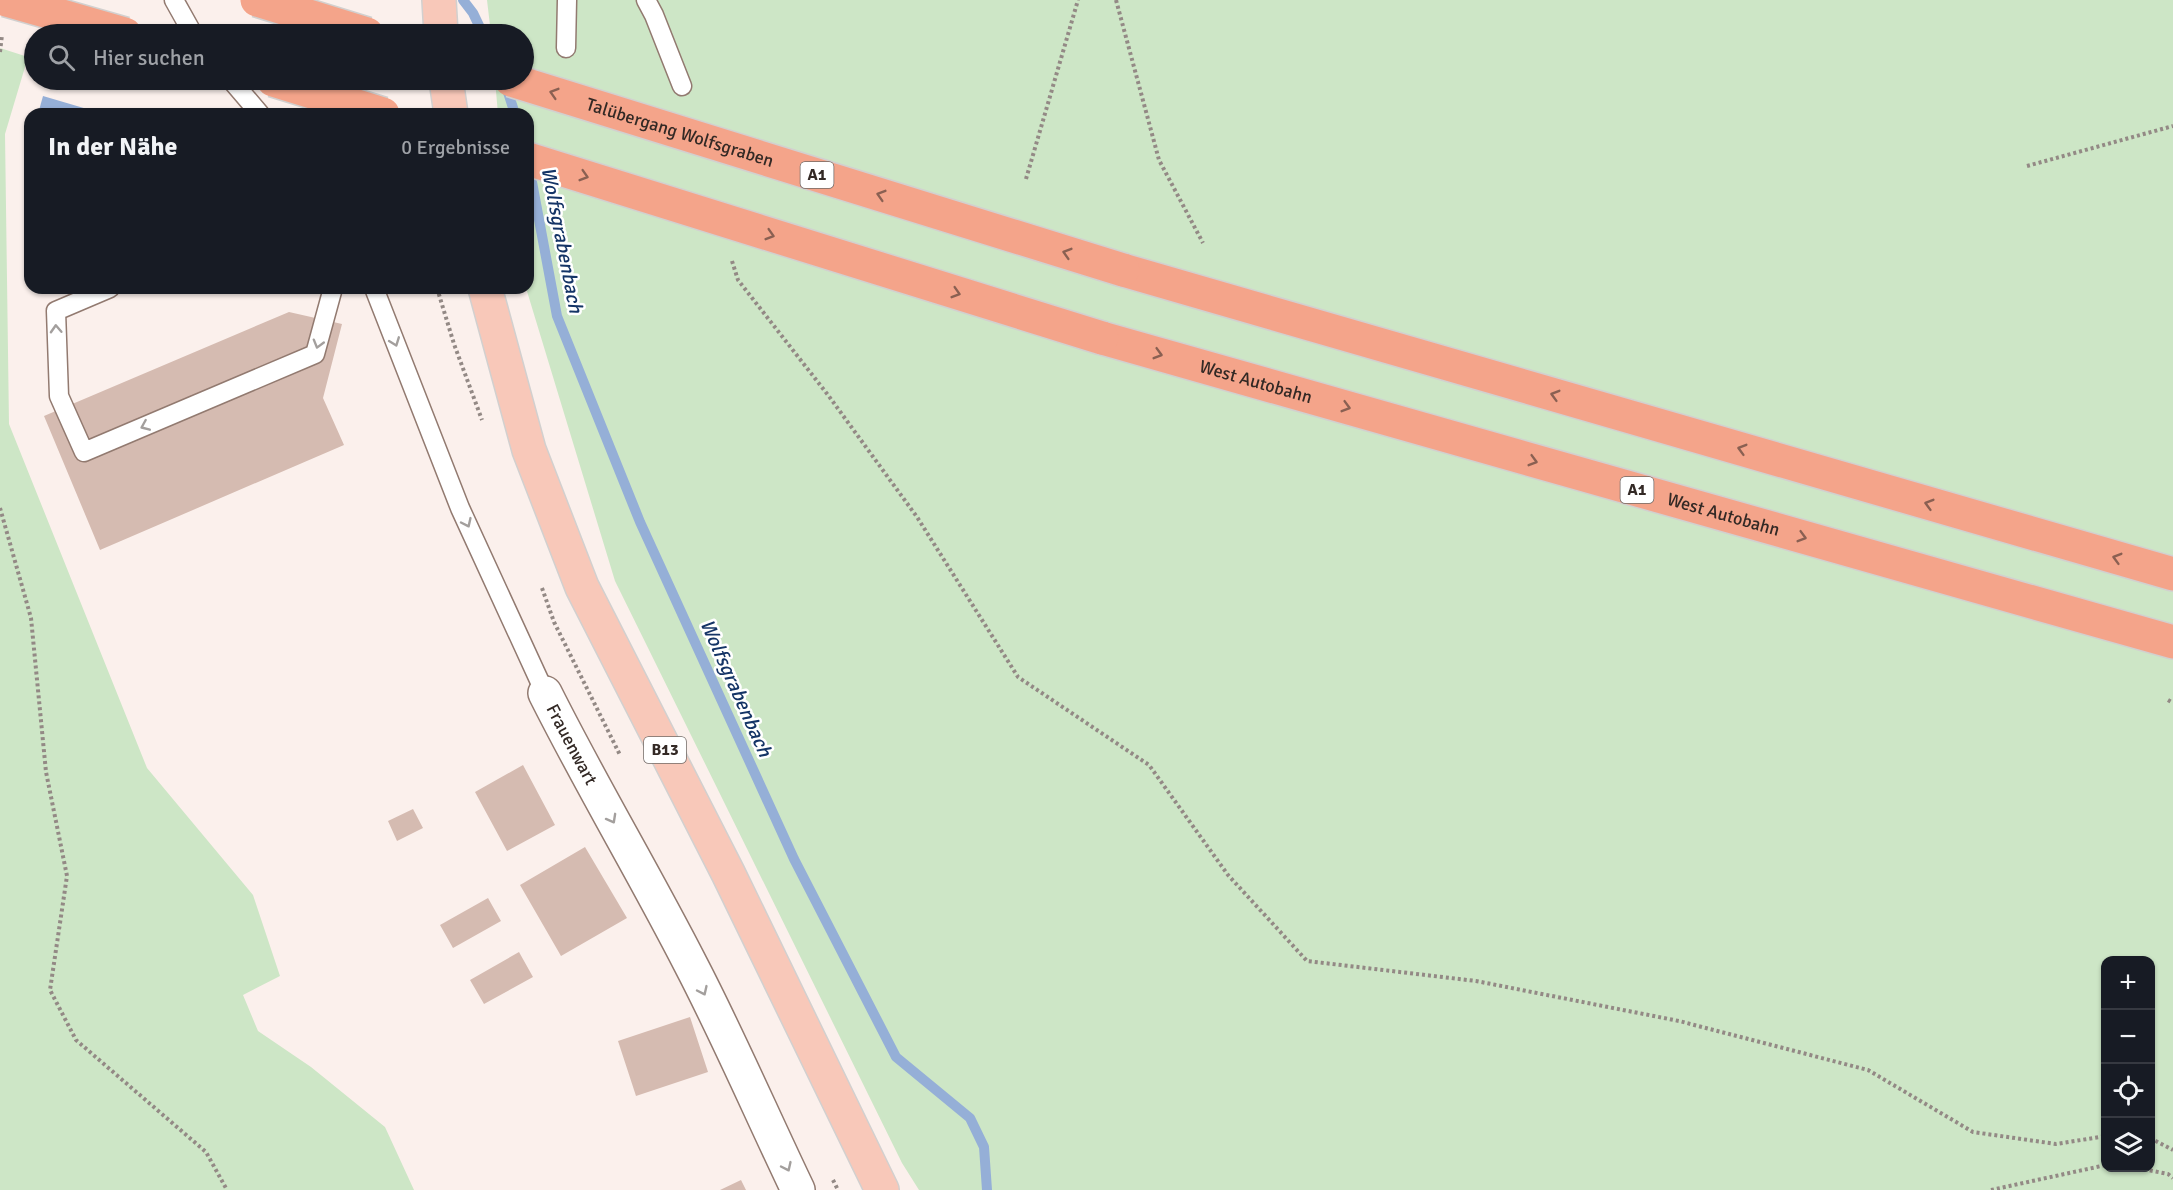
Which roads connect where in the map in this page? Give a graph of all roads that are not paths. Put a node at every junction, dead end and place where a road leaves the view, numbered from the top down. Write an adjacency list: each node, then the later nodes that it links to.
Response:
1 (6, 0): 8 (highway, bridge)
2 (174, 0): 9 (lane)
3 (257, 0): 11 (highway, bridge)
4 (313, 0): 10 (lane)
5 (439, 0): 12 (main road)
6 (567, 0): 13 (lane)
7 (646, 0): 14 (lane)
8 (90, 24)
9 (188, 24)
10 (315, 24)
11 (335, 24)
12 (440, 24)
13 (566, 48)
14 (682, 86)
15 (534, 87): 29 (highway, Talübergang Wolfsgraben / A1, one-way to 15, bridge)
16 (240, 90): 20 (lane)
17 (306, 90): 22 (highway, bridge)
18 (321, 90): 21 (lane)
19 (447, 90): 23 (main road)
20 (255, 108)
21 (324, 108)
22 (364, 108)
23 (450, 108)
24 (534, 161): 30 (highway, West Autobahn / A1, one-way to 30, bridge)
25 (96, 294): 26 (lane, one-way to 25)
26 (331, 294)
27 (376, 294): 31 (lane, Frauenwart, one-way to 31)
28 (487, 294): 33 (main road, B13)
29 (2173, 574)
30 (2173, 642)
31 (545, 693): 32 (street, Frauenwart, one-way to 32)
32 (798, 1190)
33 (882, 1190)

